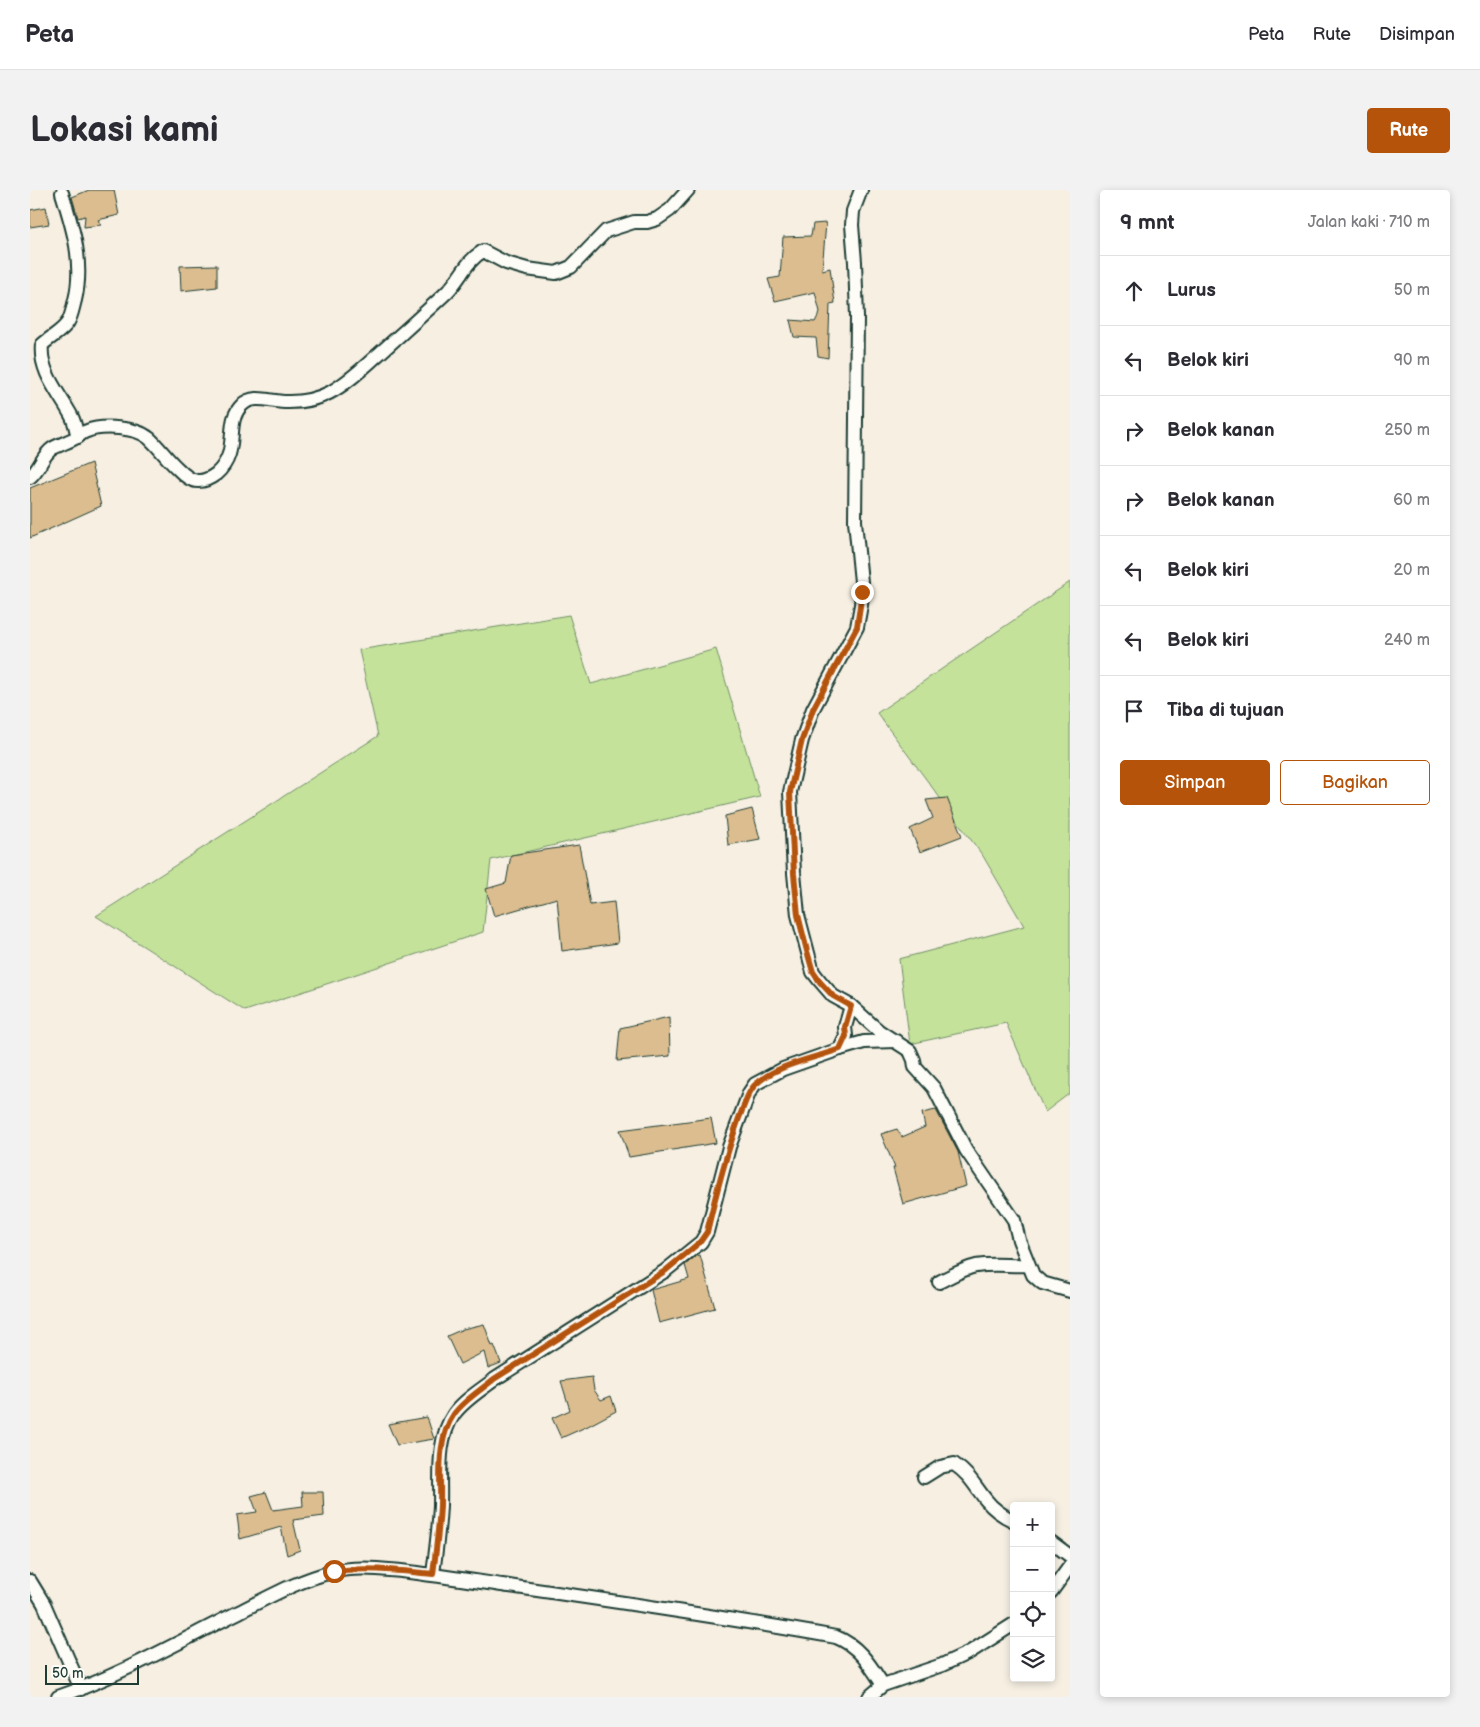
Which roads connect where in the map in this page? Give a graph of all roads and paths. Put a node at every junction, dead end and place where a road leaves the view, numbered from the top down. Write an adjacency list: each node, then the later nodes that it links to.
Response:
1 (688, 190): 4 (street)
2 (861, 190): 6 (street)
3 (62, 193): 4 (street)
4 (78, 437): 5 (street)
5 (30, 477)
6 (851, 1006): 7 (street); 8 (street)
7 (896, 1041): 8 (street); 9 (street)
8 (840, 1049): 17 (street)
9 (1028, 1265): 10 (street); 11 (street)
10 (939, 1282)
11 (1070, 1292)
12 (924, 1477): 13 (street)
13 (1010, 1519)
14 (1055, 1545): 15 (street)
15 (1070, 1556)
16 (1070, 1566): 19 (street)
17 (433, 1574): 21 (street); 22 (street)
18 (30, 1581): 22 (street)
19 (1055, 1587)
20 (1010, 1627): 21 (street)
21 (883, 1685): 24 (street)
22 (81, 1689): 23 (street)
23 (58, 1697)
24 (869, 1697)

